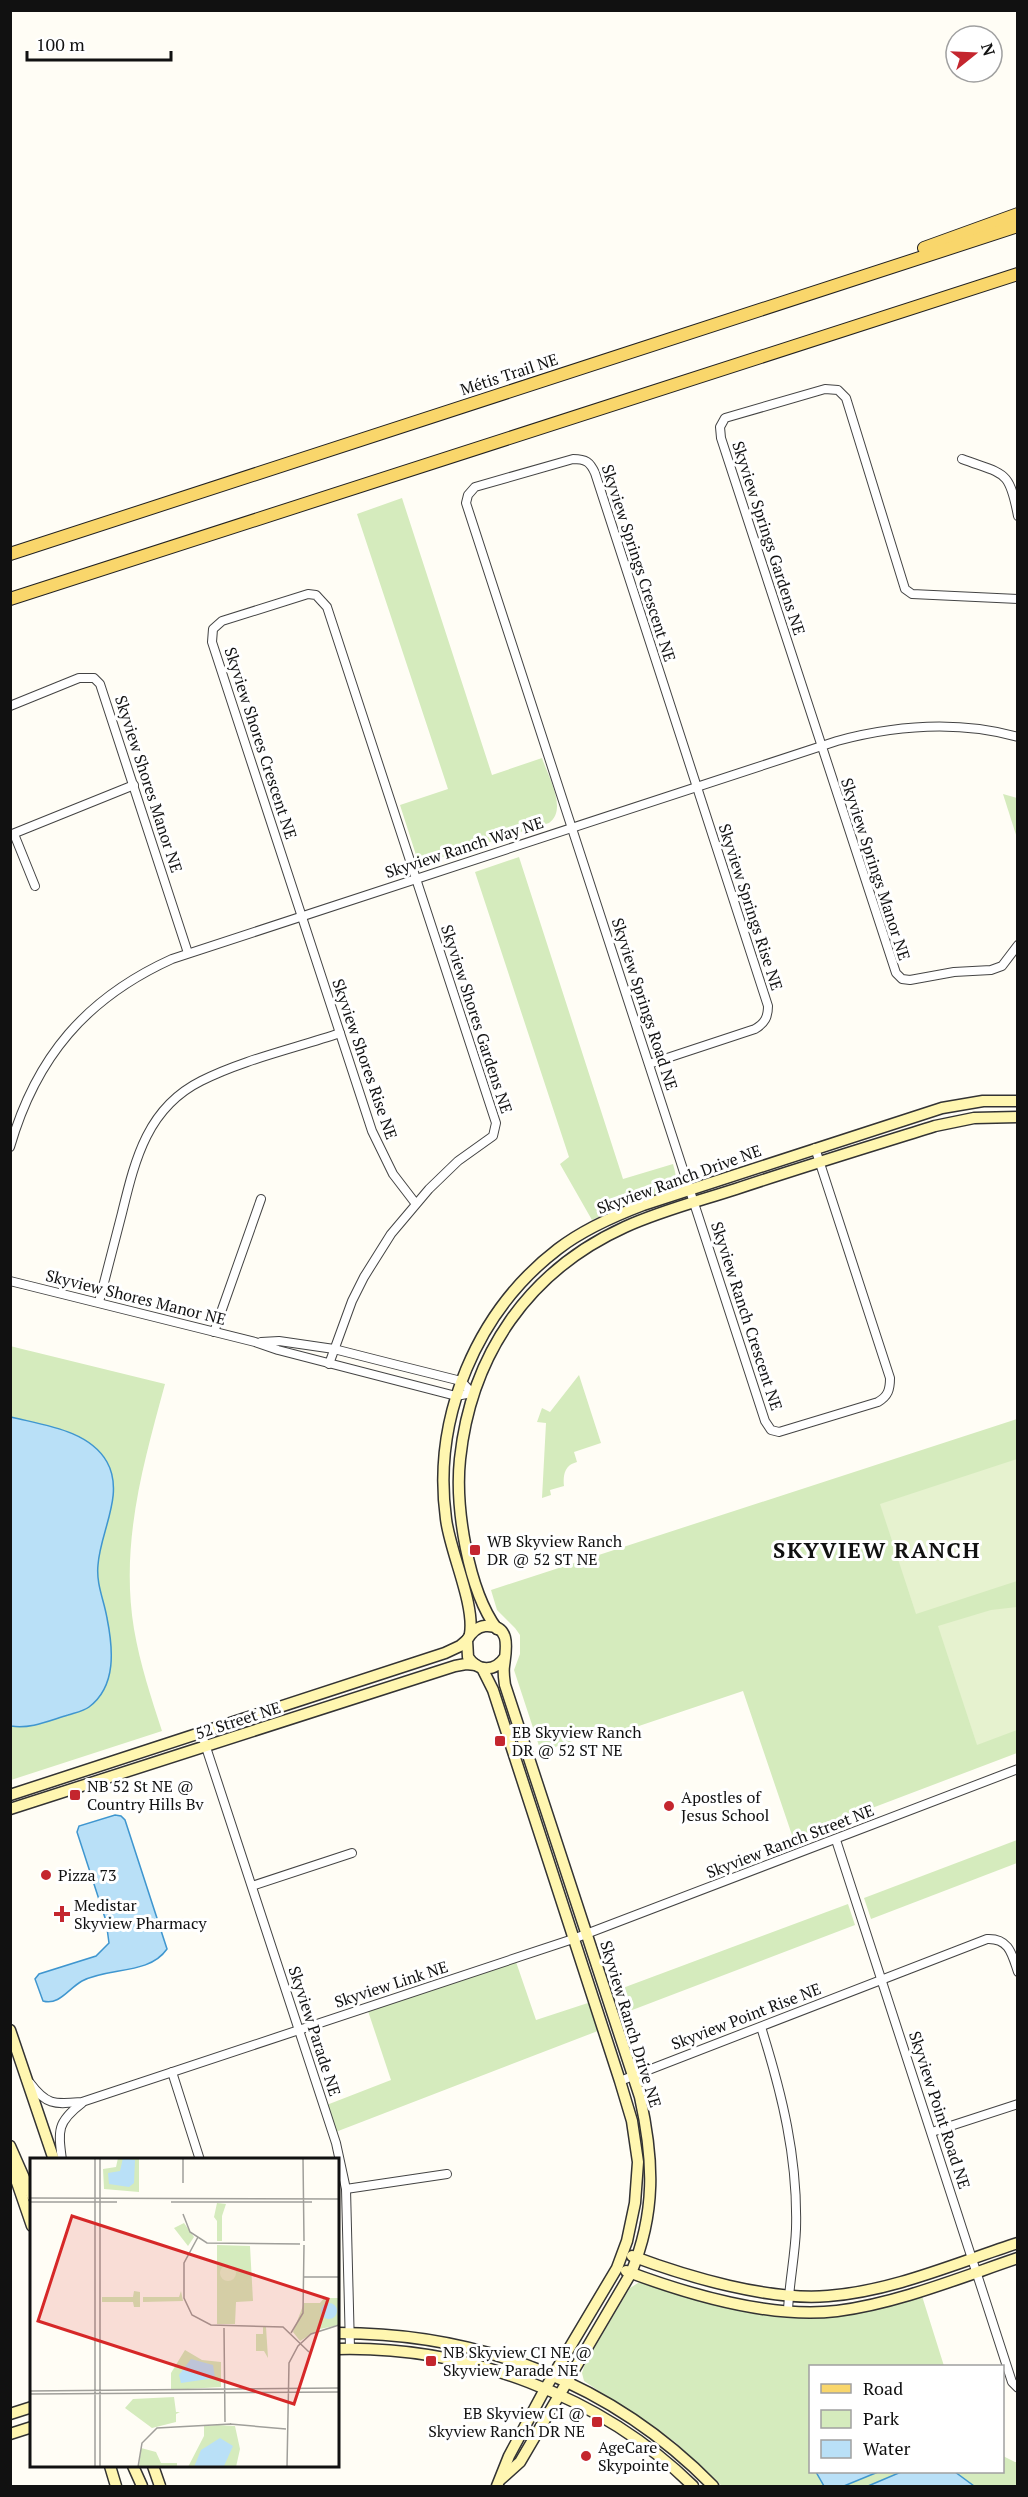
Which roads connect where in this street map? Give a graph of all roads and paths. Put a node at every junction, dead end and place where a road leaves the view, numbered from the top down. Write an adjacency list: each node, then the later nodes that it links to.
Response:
1 (1017, 214): 4 (main road)
2 (1017, 226): 4 (main road, Métis Trail NE)
3 (1017, 272): 8 (main road)
4 (855, 279): 7 (main road, Métis Trail NE)
5 (962, 459): 6 (street)
6 (1017, 516)
7 (10, 554)
8 (128, 561): 9 (main road); 11 (main road)
9 (10, 599)
10 (1017, 599): 14 (street, Skyview Springs Gardens NE)
11 (10, 604)
12 (10, 706): 15 (street, Skyview Shores Manor NE)
13 (1017, 737): 14 (street, Skyview Ranch Way NE)
14 (820, 746): 16 (street, Skyview Ranch Way NE); 22 (street, Skyview Springs Manor NE)
15 (134, 785): 18 (street); 23 (street, Skyview Shores Manor NE)
16 (696, 787): 17 (street, Skyview Ranch Way NE); 17 (street, Skyview Springs Crescent NE); 25 (street, Skyview Springs Rise NE)
17 (572, 827): 19 (street, Skyview Ranch Way NE); 25 (street, Skyview Springs Road NE)
18 (12, 834): 20 (street)
19 (415, 879): 21 (street, Skyview Ranch Way NE); 21 (street, Skyview Shores Crescent NE); 34 (street, Skyview Shores Gardens NE)
20 (36, 886)
21 (302, 916): 23 (street, Skyview Ranch Way NE); 24 (street, Skyview Shores Rise NE)
22 (1017, 945)
23 (189, 953): 28 (street, Skyview Ranch Way NE)
24 (340, 1033): 34 (street, Skyview Shores Rise NE); 36 (street)
25 (649, 1064): 31 (street, Skyview Springs Road NE)
26 (1017, 1101): 29 (street, Skyview Ranch Drive NE)
27 (1017, 1117): 30 (street, Skyview Ranch Drive NE)
28 (10, 1147)
29 (814, 1148): 30 (street, Skyview Ranch Crescent NE); 31 (street, Skyview Ranch Drive NE)
30 (819, 1162): 33 (street, Skyview Ranch Drive NE); 33 (street, Skyview Ranch Crescent NE)
31 (690, 1189): 33 (street, Skyview Ranch Crescent NE); 41 (street, Skyview Ranch Drive NE)
32 (261, 1199): 37 (street)
33 (694, 1203): 42 (street, Skyview Ranch Drive NE)
34 (416, 1204): 39 (street, Skyview Shores Gardens NE)
35 (10, 1281): 36 (street, Skyview Shores Manor NE)
36 (99, 1302): 37 (street, Skyview Shores Manor NE)
37 (214, 1332): 38 (street, Skyview Shores Manor NE)
38 (255, 1342): 39 (street, Skyview Shores Manor NE); 40 (street, Skyview Shores Manor NE)
39 (334, 1349): 40 (street, Skyview Shores Gardens NE); 41 (street, Skyview Shores Manor NE)
40 (329, 1364): 43 (street, Skyview Shores Manor NE)
41 (461, 1381): 42 (street); 43 (street, Skyview Ranch Drive NE)
42 (472, 1394): 43 (street, Skyview Shores Manor NE); 44 (street, Skyview Ranch Drive NE)
43 (456, 1396): 45 (street, Skyview Ranch Drive NE)
44 (497, 1629): 45 (street); 46 (street)
45 (468, 1637): 47 (street); 48 (street, 52 Street NE)
46 (505, 1657): 47 (street); 56 (street, Skyview Ranch Drive NE)
47 (479, 1667): 49 (street, 52 Street NE); 57 (street, Skyview Ranch Drive NE)
48 (201, 1732): 49 (street, Skyview Parade NE); 51 (street, 52 Street NE)
49 (206, 1746): 52 (street, 52 Street NE); 55 (street, Skyview Parade NE)
50 (1017, 1769): 53 (street, Skyview Ranch Street NE)
51 (10, 1795)
52 (10, 1809)
53 (836, 1839): 56 (street, Skyview Ranch Street NE); 59 (street, Skyview Point Road NE)
54 (352, 1853): 55 (street)
55 (252, 1886): 62 (street, Skyview Parade NE)
56 (588, 1934): 57 (street, Skyview Ranch Street NE); 64 (street, Skyview Ranch Drive NE)
57 (573, 1939): 62 (street, Skyview Link NE); 66 (street, Skyview Ranch Drive NE)
58 (1017, 1972): 59 (street, Skyview Point Rise NE)
59 (882, 1980): 60 (street, Skyview Point Rise NE); 69 (street, Skyview Point Road NE)
60 (761, 2027): 64 (street, Skyview Point Rise NE); 87 (street)
61 (10, 2030): 65 (street)
62 (300, 2031): 63 (street, Skyview Link NE); 76 (street, Skyview Parade NE)
63 (172, 2072): 67 (street, Skyview Link NE); 73 (street)
64 (633, 2076): 66 (street, Skyview Point Rise NE); 82 (street, Skyview Ranch Drive NE)
65 (26, 2078): 67 (street, Skyview Link NE); 71 (street)
66 (620, 2080): 80 (street, Skyview Ranch Drive NE)
67 (82, 2102): 72 (street, Skyview Link NE)
68 (1017, 2104): 69 (street)
69 (932, 2132): 81 (street, Skyview Point Road NE)
70 (10, 2146): 77 (street)
71 (53, 2158)
72 (62, 2158)
73 (199, 2158)
74 (10, 2162): 78 (street)
75 (447, 2174): 76 (street)
76 (346, 2189): 90 (street, Skyview Parade NE)
77 (30, 2191)
78 (30, 2220)
79 (1017, 2243): 81 (street)
80 (623, 2253): 82 (street); 84 (street, Skyview Ranch Drive NE)
81 (973, 2257): 85 (street, Skyview Point Road NE); 87 (street)
82 (637, 2258): 86 (street, Skyview Ranch Drive NE); 87 (street)
83 (1017, 2258): 85 (street)
84 (618, 2268): 86 (street); 93 (street, Skyview Ranch Drive NE)
85 (977, 2271): 88 (street); 95 (street, Skyview Point Road NE)
86 (631, 2273): 88 (street); 94 (street, Skyview Ranch Drive NE)
87 (789, 2295): 88 (street)
88 (788, 2311)
89 (339, 2333): 90 (street)
90 (350, 2333): 91 (street, Skyview Parade NE); 93 (street)
91 (350, 2348): 92 (street); 96 (street)
92 (339, 2349)
93 (553, 2376): 94 (street); 96 (street, Skyview Ranch Drive NE)
94 (568, 2383): 97 (street, Skyview Ranch Drive NE); 110 (street)
95 (1017, 2388)
96 (545, 2389): 97 (street); 105 (street, Skyview Ranch Drive NE)
97 (560, 2396): 105 (street, Skyview Ranch Drive NE); 109 (street)
98 (30, 2409): 99 (street)
99 (10, 2414)
100 (30, 2428): 101 (street)
101 (10, 2434)
102 (110, 2467): 106 (street)
103 (133, 2467): 107 (street)
104 (155, 2467): 108 (street)
105 (499, 2483)
106 (116, 2487)
107 (142, 2487)
108 (160, 2487)
109 (693, 2487)
110 (713, 2487)

